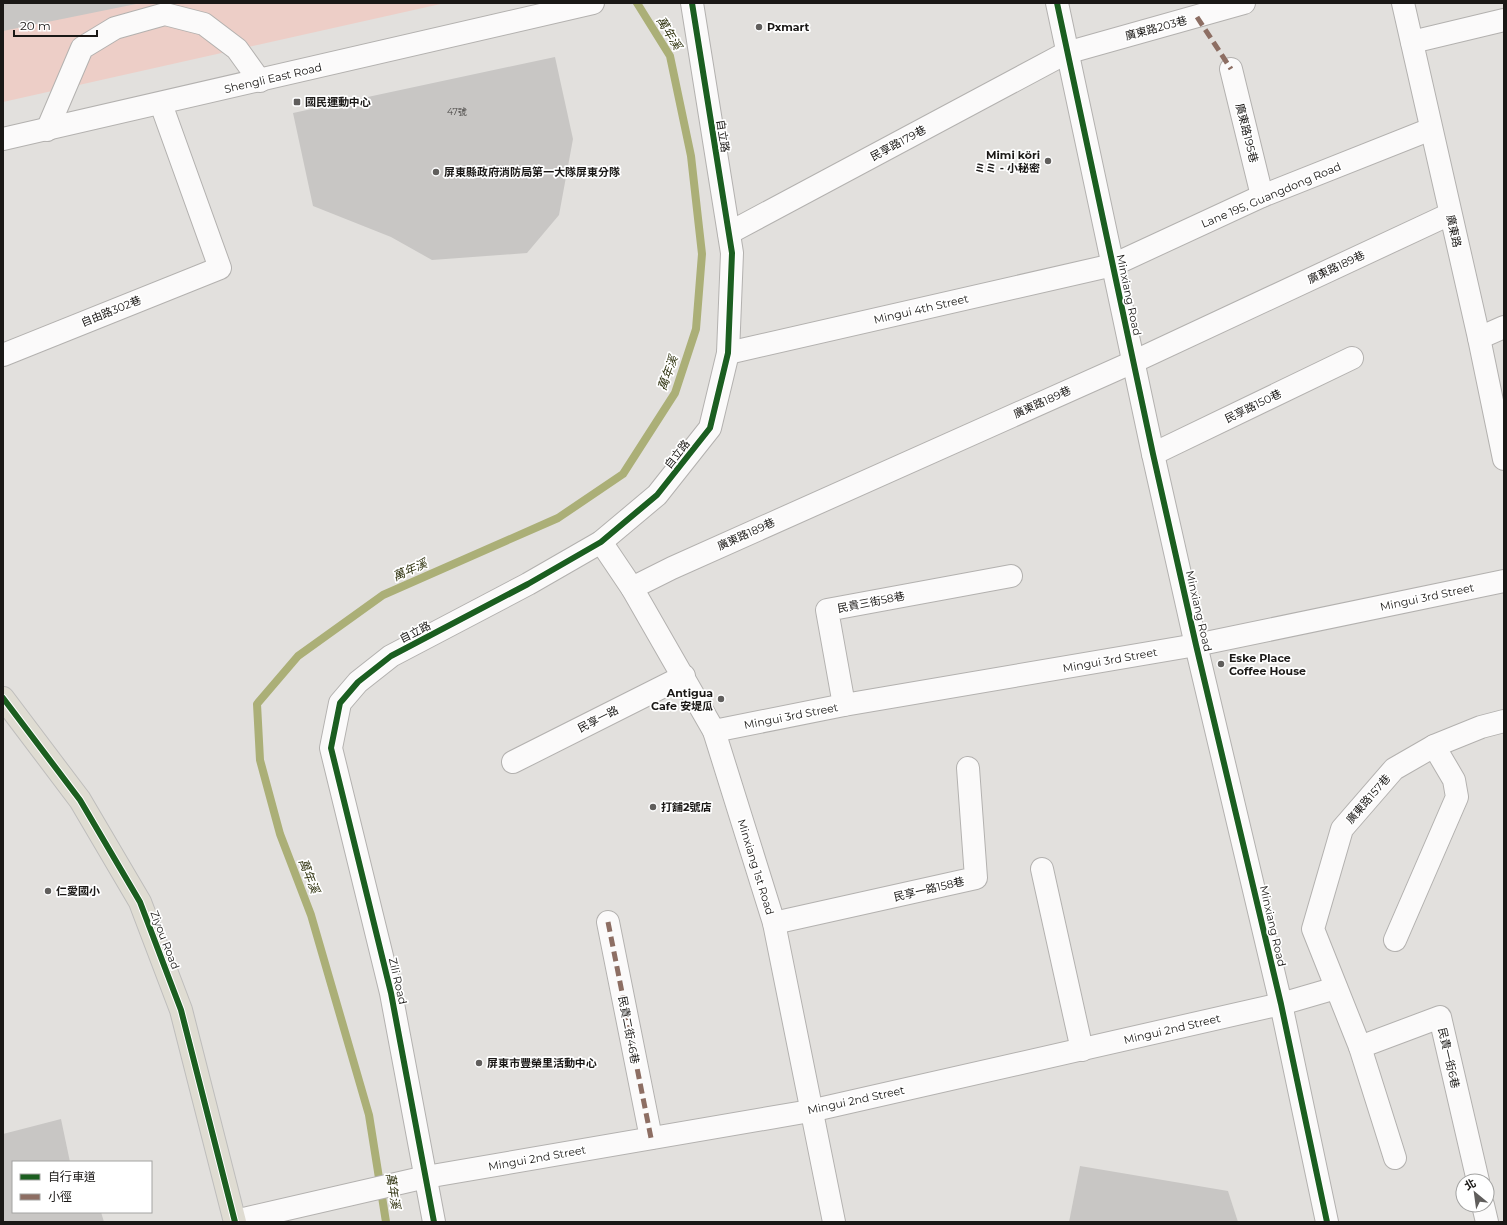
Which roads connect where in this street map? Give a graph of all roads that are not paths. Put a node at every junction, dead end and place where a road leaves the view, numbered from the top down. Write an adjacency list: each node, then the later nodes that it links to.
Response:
1 (593, 3): 6 (street, Shengli East Road)
2 (692, 3): 18 (street, 自立路)
3 (1057, 3): 9 (street, Minxiang Road)
4 (1244, 3): 9 (street, 廣東路203巷)
5 (1403, 3): 8 (street, 廣東路)
6 (542, 9): 11 (street, Shengli East Road)
7 (1504, 20): 8 (street)
8 (1412, 42): 13 (street, 廣東路)
9 (1066, 53): 18 (street, 民享路179巷); 19 (street, Minxiang Road)
10 (1231, 69): 16 (street, 廣東路195巷)
11 (260, 81): 12 (street, Shengli East Road); 14 (street)
12 (161, 104): 14 (street, Shengli East Road); 23 (street, 自由路302巷)
13 (1431, 129): 16 (street, Lane 195, Guangdong Road); 17 (street, 廣東路)
14 (47, 130): 15 (street, Shengli East Road)
15 (3, 139)
16 (1262, 196): 19 (street, Lane 195, Guangdong Road)
17 (1450, 214): 21 (street, 廣東路); 25 (street, 廣東路189巷)
18 (729, 233): 22 (street, 自立路)
19 (1113, 265): 22 (street, Mingui 4th Street); 25 (street, Minxiang Road)
20 (1504, 327): 21 (street)
21 (1479, 338): 27 (street, 廣東路)
22 (728, 353): 28 (street, 自立路)
23 (3, 355)
24 (1352, 358): 26 (street, 民享路150巷)
25 (1133, 362): 26 (street, Minxiang Road); 31 (street, 廣東路189巷)
26 (1153, 454): 32 (street, Minxiang Road)
27 (1504, 459)
28 (601, 542): 31 (street, Minxiang 1st Road); 39 (street, 自立路)
29 (1011, 576): 35 (street, 民貴三街58巷)
30 (1504, 581): 32 (street, Mingui 3rd Street)
31 (632, 588): 33 (street, Minxiang 1st Road)
32 (1196, 645): 35 (street, Mingui 3rd Street); 47 (street, Minxiang Road)
33 (684, 676): 37 (street, Minxiang 1st Road); 40 (street, 民享一路)
34 (3, 698): 55 (main road, Ziyou Road)
35 (844, 705): 37 (street, Mingui 3rd Street)
36 (1504, 721): 38 (street, 廣東路157巷)
37 (714, 731): 44 (street, Minxiang 1st Road)
38 (1434, 746): 45 (street); 46 (street, 廣東路157巷)
39 (331, 748): 54 (street, Zili Road)
40 (513, 762)
41 (968, 768): 44 (street, 民享一路158巷)
42 (1042, 869): 49 (street)
43 (608, 922): 51 (street, 民貴二街46巷)
44 (774, 923): 50 (street, Minxiang 1st Road)
45 (1395, 940)
46 (1336, 988): 47 (street, Mingui 2nd Street); 48 (street, 廣東路157巷)
47 (1282, 1004): 49 (street, Mingui 2nd Street); 58 (street, Minxiang Road)
48 (1360, 1047): 52 (street, 廣東路157巷); 53 (street, 民貴一街6巷)
49 (1082, 1050): 50 (street, Mingui 2nd Street)
50 (810, 1111): 51 (street, Mingui 2nd Street); 57 (street, Minxiang 1st Road)
51 (651, 1138): 54 (street, Mingui 2nd Street)
52 (1396, 1158)
53 (1476, 1173)
54 (416, 1179): 55 (street, Mingui 2nd Street); 56 (street, Zili Road)
55 (235, 1222)
56 (434, 1222)
57 (834, 1222)
58 (1327, 1222)

